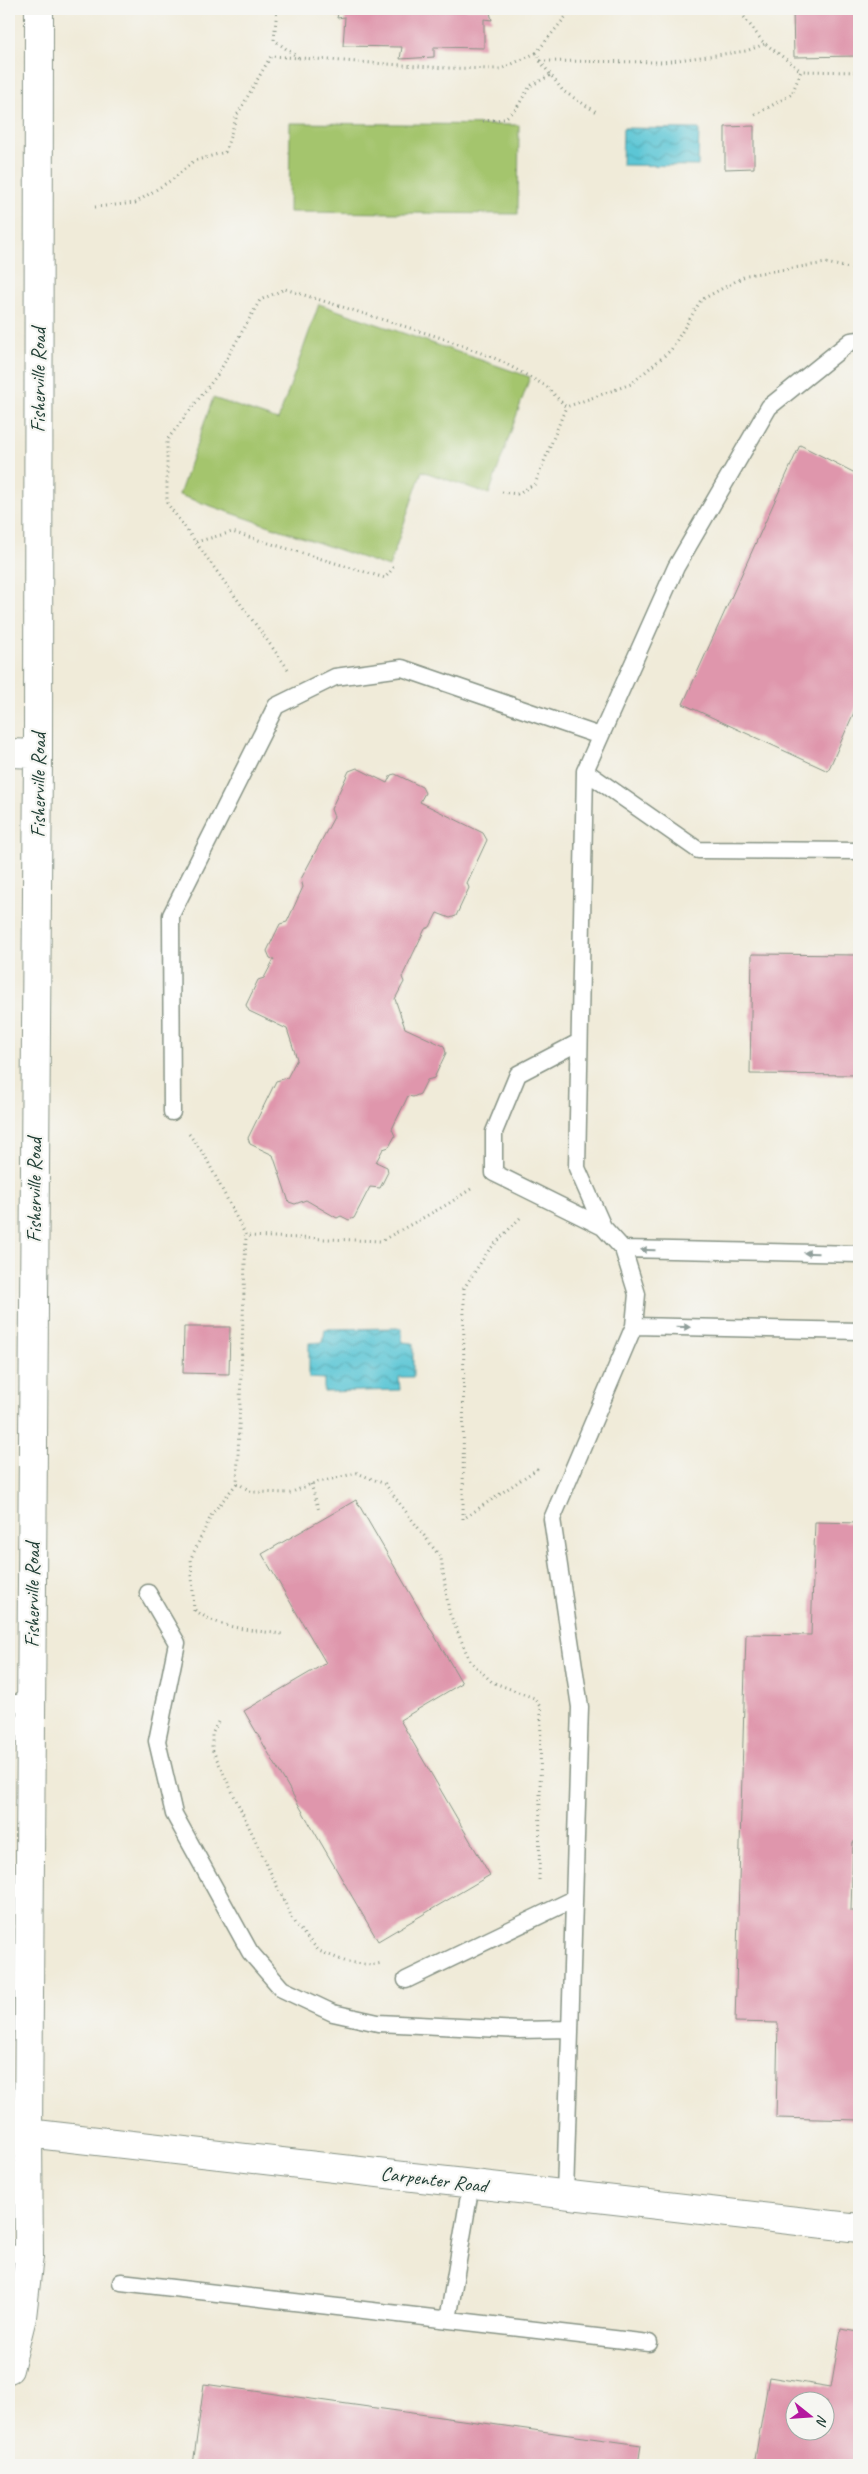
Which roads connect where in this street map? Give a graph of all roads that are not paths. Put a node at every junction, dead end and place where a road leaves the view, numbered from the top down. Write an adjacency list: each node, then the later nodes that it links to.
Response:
1 (39, 9): 5 (street, Fisherville Road)
2 (859, 340): 3 (lane)
3 (600, 736): 6 (lane); 9 (lane)
4 (9, 753): 5 (street)
5 (38, 754): 16 (street, Fisherville Road)
6 (585, 771): 7 (lane); 8 (lane)
7 (859, 851)
8 (580, 1042): 10 (lane); 10 (lane)
9 (172, 1112)
10 (603, 1227): 11 (lane)
11 (623, 1249): 12 (lane, one-way to 11); 13 (lane)
12 (859, 1254)
13 (634, 1326): 14 (lane, one-way to 14); 17 (lane)
14 (859, 1331)
15 (148, 1593): 19 (lane)
16 (20, 1703): 20 (street, Fisherville Road)
17 (574, 1899): 18 (lane); 19 (lane)
18 (406, 1980)
19 (570, 2029): 22 (lane)
20 (18, 2132): 21 (street, Carpenter Road); 24 (street, Fisherville Road)
21 (471, 2184): 22 (street, Carpenter Road); 26 (lane)
22 (565, 2195): 23 (street, Carpenter Road)
23 (859, 2228)
24 (19, 2255): 28 (street, Fisherville Road)
25 (121, 2282): 26 (lane)
26 (448, 2320): 27 (lane)
27 (649, 2343)
28 (9, 2369)

